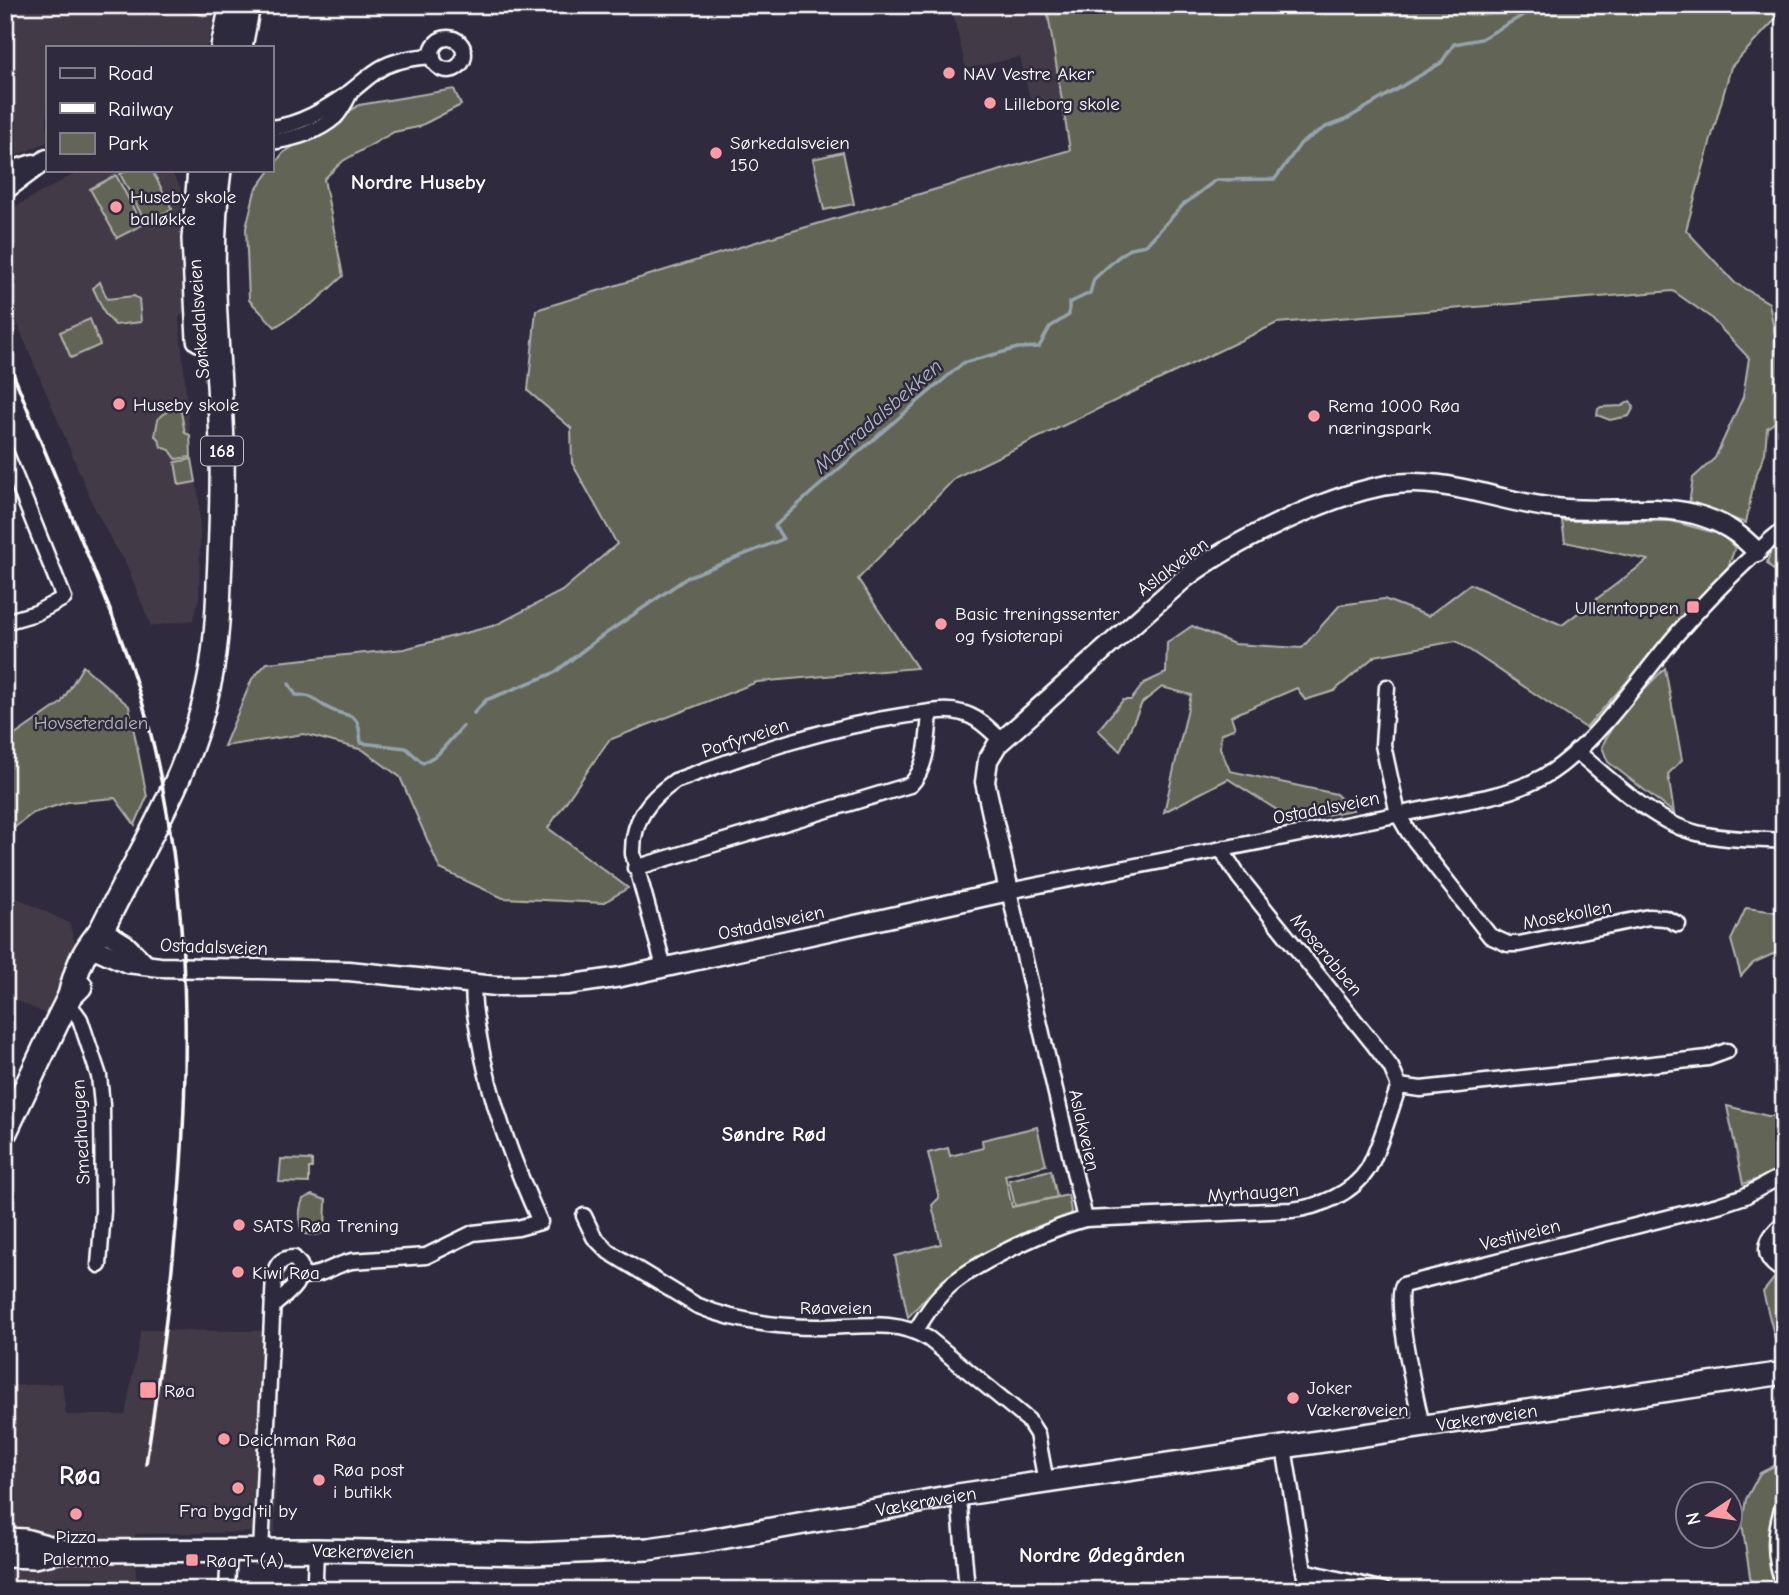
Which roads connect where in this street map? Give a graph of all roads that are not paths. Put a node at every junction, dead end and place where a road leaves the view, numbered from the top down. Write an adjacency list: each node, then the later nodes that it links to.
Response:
1 (232, 5): 3 (main road)
2 (248, 5): 4 (main road)
3 (223, 46)
4 (240, 46)
5 (433, 56): 6 (street)
6 (351, 92): 7 (street); 8 (street)
7 (273, 128)
8 (273, 142)
9 (46, 160): 13 (street)
10 (46, 161): 14 (street)
11 (200, 172): 18 (main road, Sørkedalsveien / 168)
12 (219, 172): 18 (main road, Sørkedalsveien / 168)
13 (5, 173)
14 (5, 190)
15 (5, 451): 19 (street)
16 (1784, 529): 17 (street, Ostadalsveien)
17 (1757, 552): 22 (street, Aslakveien); 23 (street, Ostadalsveien)
18 (219, 593): 30 (main road, Sørkedalsveien / 168)
19 (5, 622)
20 (1387, 687): 24 (street, Ostadalsveien)
21 (930, 712): 22 (street, Porfyrveien); 27 (street); 27 (street, Porfyrveien)
22 (1001, 740): 28 (street, Aslakveien)
23 (1576, 751): 24 (street, Ostadalsveien); 25 (street)
24 (1398, 814): 26 (street, Ostadalsveien); 29 (street, Mosekollen)
25 (1784, 841)
26 (1224, 848): 28 (street, Ostadalsveien); 35 (street, Moserabben)
27 (635, 868): 31 (street, Porfyrveien)
28 (1009, 891): 31 (street, Ostadalsveien); 39 (street, Aslakveien)
29 (1678, 924)
30 (96, 942): 32 (street, Ostadalsveien); 33 (main road, Sørkedalsveien / 168)
31 (664, 967): 32 (street, Ostadalsveien)
32 (474, 983): 43 (street)
33 (68, 1001): 36 (main road, Sørkedalsveien / 168); 41 (street, Smedhaugen)
34 (1727, 1051): 35 (street)
35 (1399, 1086): 39 (street, Myrhaugen)
36 (5, 1132)
37 (1784, 1178): 47 (street, Vestliveien)
38 (584, 1216): 45 (street, Røaveien)
39 (1085, 1219): 45 (street, Myrhaugen)
40 (1784, 1223): 42 (street)
41 (99, 1265)
42 (1784, 1271)
43 (301, 1276): 44 (street); 44 (street)
44 (274, 1306): 56 (street)
45 (916, 1330): 49 (street, Røaveien)
46 (1784, 1373): 47 (main road, Vækerøveien)
47 (1422, 1426): 48 (main road, Vækerøveien)
48 (1284, 1447): 49 (main road, Vækerøveien); 58 (street)
49 (1046, 1482): 53 (main road, Vækerøveien)
50 (1784, 1503): 59 (street)
51 (960, 1508): 62 (street)
52 (5, 1539): 54 (main road, Vækerøveien)
53 (316, 1550): 56 (main road, Vækerøveien); 61 (street)
54 (63, 1551): 55 (main road, Vækerøveien); 57 (main road, Vækerøveien)
55 (229, 1551): 56 (main road, Vækerøveien); 60 (street)
56 (261, 1551)
57 (5, 1556)
58 (1304, 1571): 63 (street); 64 (street)
59 (1784, 1586)
60 (227, 1590)
61 (317, 1590)
62 (967, 1590)
63 (1307, 1590)
64 (1384, 1590)

